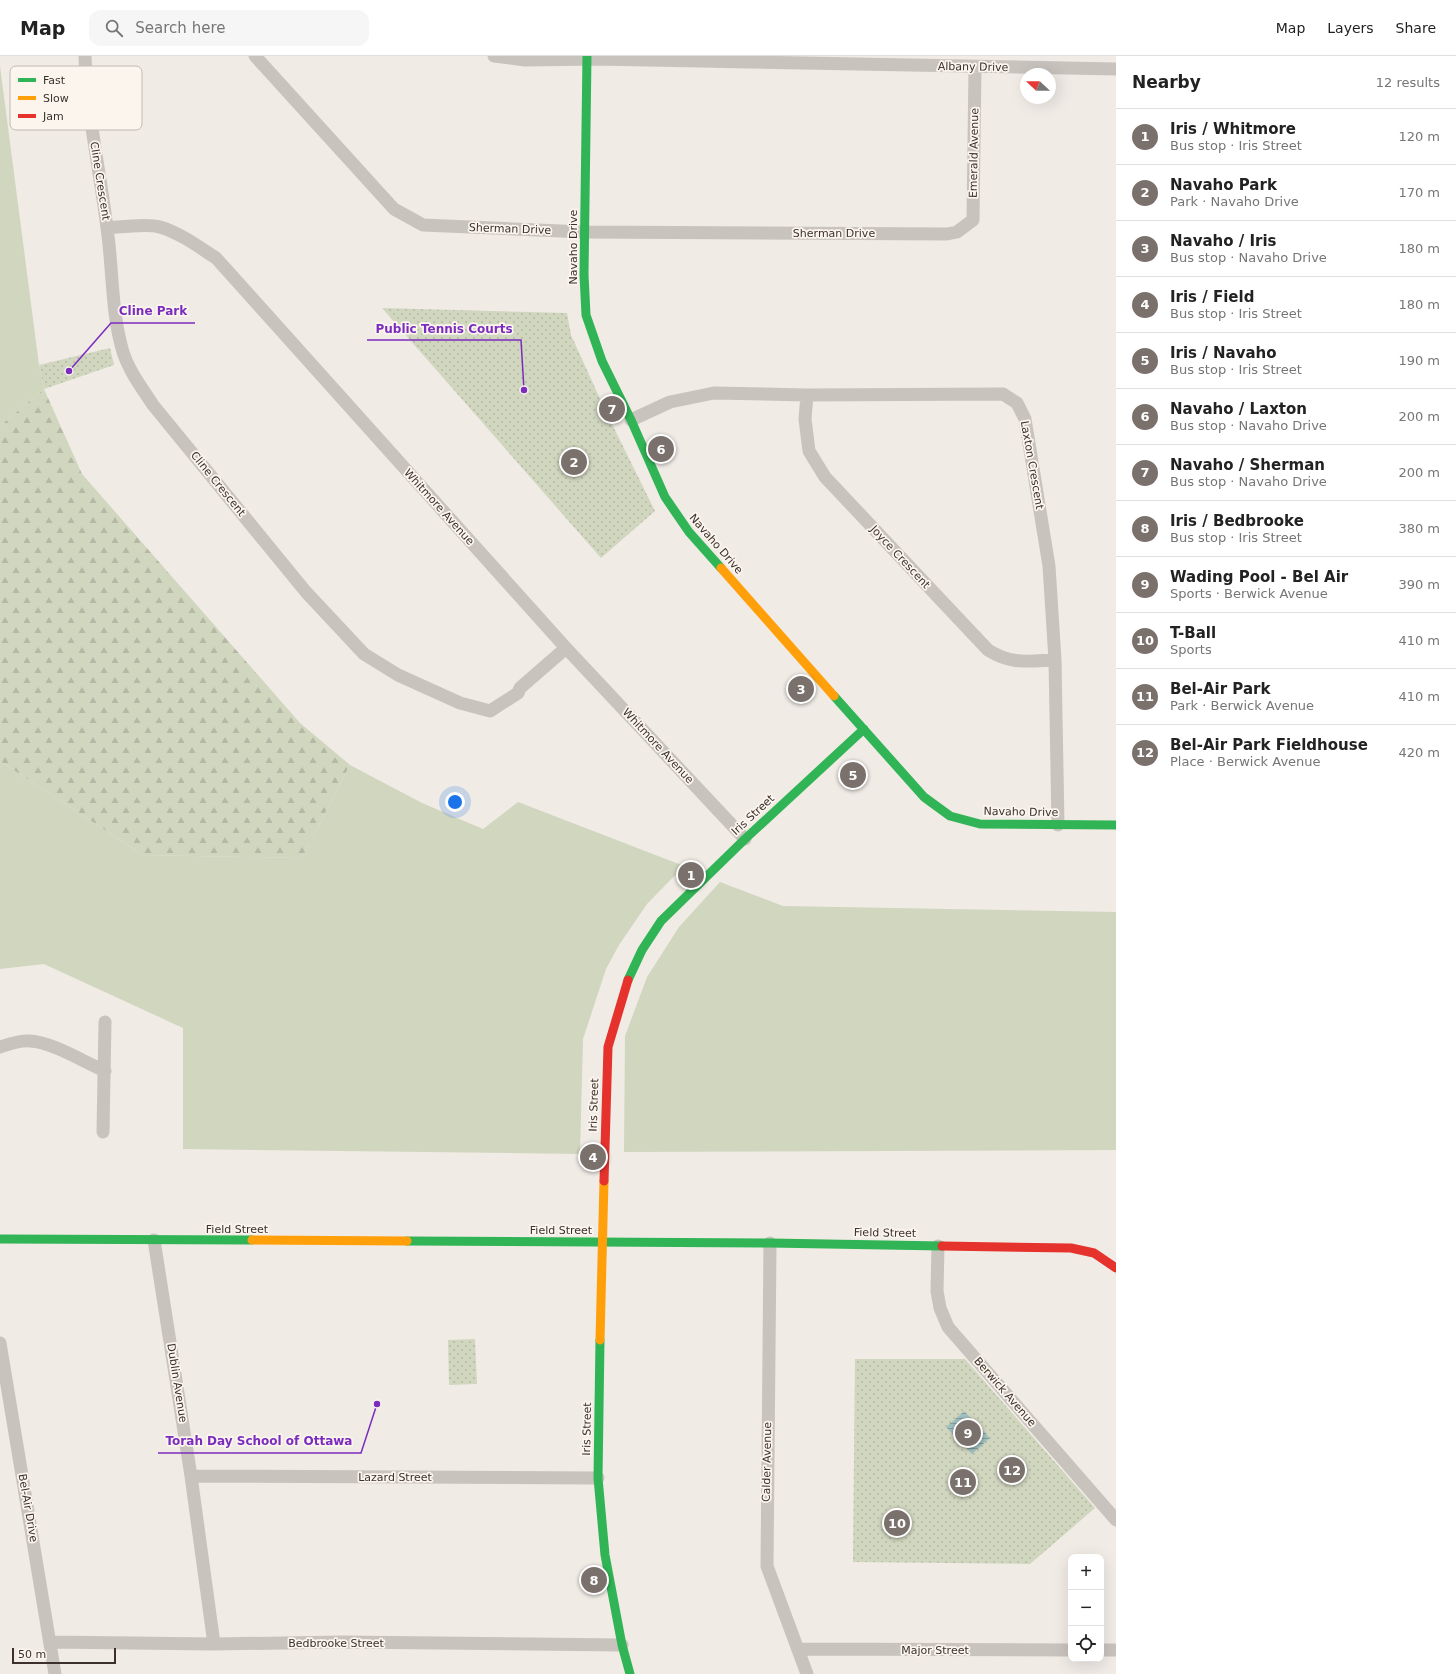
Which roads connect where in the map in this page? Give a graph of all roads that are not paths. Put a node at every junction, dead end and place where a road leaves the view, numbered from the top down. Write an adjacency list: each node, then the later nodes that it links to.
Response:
1 (85, 56): 5 (street, Cline Crescent)
2 (255, 56): 10 (street, Sherman Drive)
3 (494, 56): 4 (street, Albany Drive)
4 (587, 58): 6 (street, Albany Drive); 10 (street, Navaho Drive)
5 (85, 66)
6 (976, 67): 7 (street, Albany Drive); 11 (street, Emerald Avenue)
7 (1116, 69)
8 (92, 130): 9 (street, Cline Crescent)
9 (108, 228): 14 (street, Whitmore Avenue); 14 (street, Cline Crescent)
10 (584, 232): 11 (street, Sherman Drive); 13 (street, Navaho Drive)
11 (957, 232)
12 (807, 395): 13 (street, Laxton Crescent); 15 (street, Joyce Crescent); 15 (street, Laxton Crescent)
13 (632, 420): 16 (street, Navaho Drive)
14 (566, 648): 19 (street, Whitmore Avenue)
15 (1055, 660): 17 (street, Laxton Crescent)
16 (864, 729): 17 (street, Navaho Drive); 19 (street, Iris Street)
17 (1058, 825): 18 (street, Navaho Drive)
18 (1116, 825)
19 (745, 839): 26 (street, Iris Street)
20 (105, 1022): 22 (street)
21 (0, 1047): 22 (street)
22 (105, 1072): 23 (street)
23 (103, 1132)
24 (0, 1239): 25 (street, Field Street)
25 (154, 1240): 26 (street, Field Street); 31 (street, Dublin Avenue)
26 (602, 1242): 27 (street, Field Street); 32 (street, Iris Street)
27 (770, 1243): 28 (street, Field Street); 37 (street, Calder Avenue)
28 (938, 1246): 29 (street, Field Street); 33 (street, Berwick Avenue)
29 (1116, 1268)
30 (0, 1343): 34 (street, Bel-Air Drive)
31 (191, 1476): 32 (street, Lazard Street); 35 (street, Dublin Avenue)
32 (598, 1478): 36 (street, Iris Street)
33 (1116, 1520)
34 (50, 1642): 35 (street, Bedbrooke Street); 41 (street, Bel-Air Drive)
35 (214, 1644): 36 (street, Bedbrooke Street)
36 (622, 1645): 42 (street, Iris Street)
37 (798, 1649): 38 (street, Major Street); 43 (street, Calder Avenue)
38 (1068, 1650)
39 (1104, 1650): 40 (street)
40 (1116, 1650)
41 (55, 1674)
42 (630, 1674)
43 (807, 1674)

